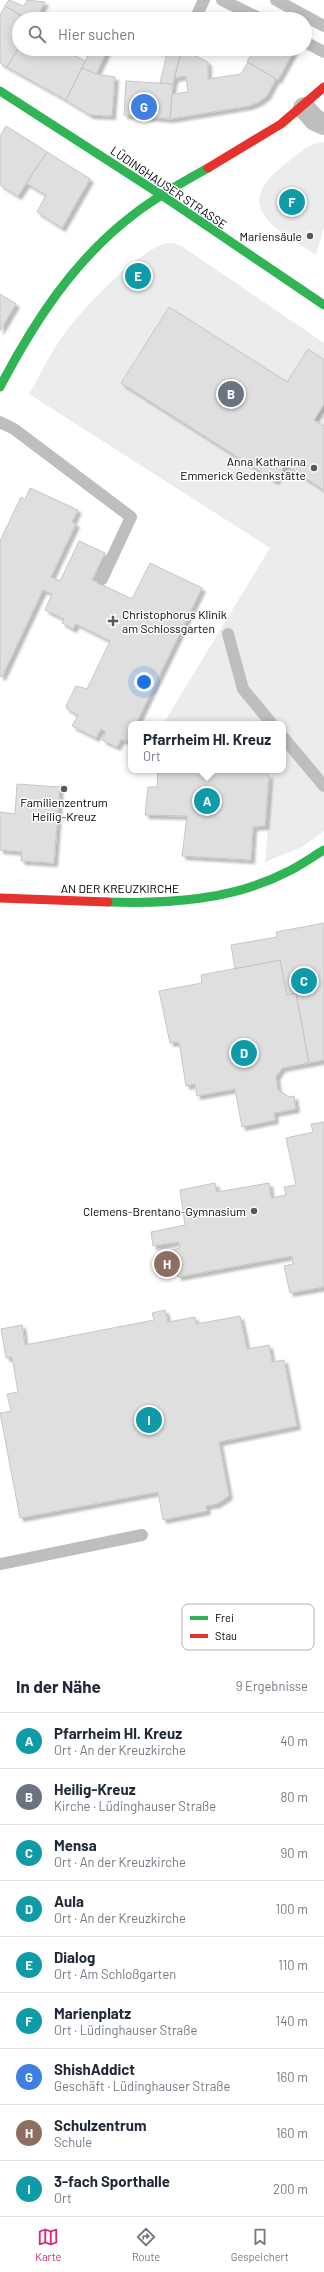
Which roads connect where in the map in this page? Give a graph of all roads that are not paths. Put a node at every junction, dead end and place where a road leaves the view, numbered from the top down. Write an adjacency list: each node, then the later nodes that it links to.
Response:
1 (204, 0): 4 (lane)
2 (222, 0): 5 (lane)
3 (276, 0): 6 (lane)
4 (198, 12)
5 (247, 12)
6 (298, 12)
7 (312, 20): 8 (lane)
8 (324, 26)
9 (312, 46): 10 (lane)
10 (324, 52)
11 (324, 87): 13 (street)
12 (0, 91): 15 (street, LÜDINGHAUSER STRASSE)
13 (304, 108): 14 (street); 15 (street)
14 (324, 124)
15 (163, 196): 16 (street, LÜDINGHAUSER STRASSE); 17 (street)
16 (324, 305)
17 (0, 387)
18 (0, 422): 19 (lane)
19 (102, 580)
20 (228, 634): 21 (lane)
21 (270, 721)
22 (286, 741): 23 (lane)
23 (324, 786)
24 (324, 850): 25 (street, AN DER KREUZKIRCHE)
25 (0, 898)
26 (142, 1535): 27 (lane)
27 (0, 1564)

